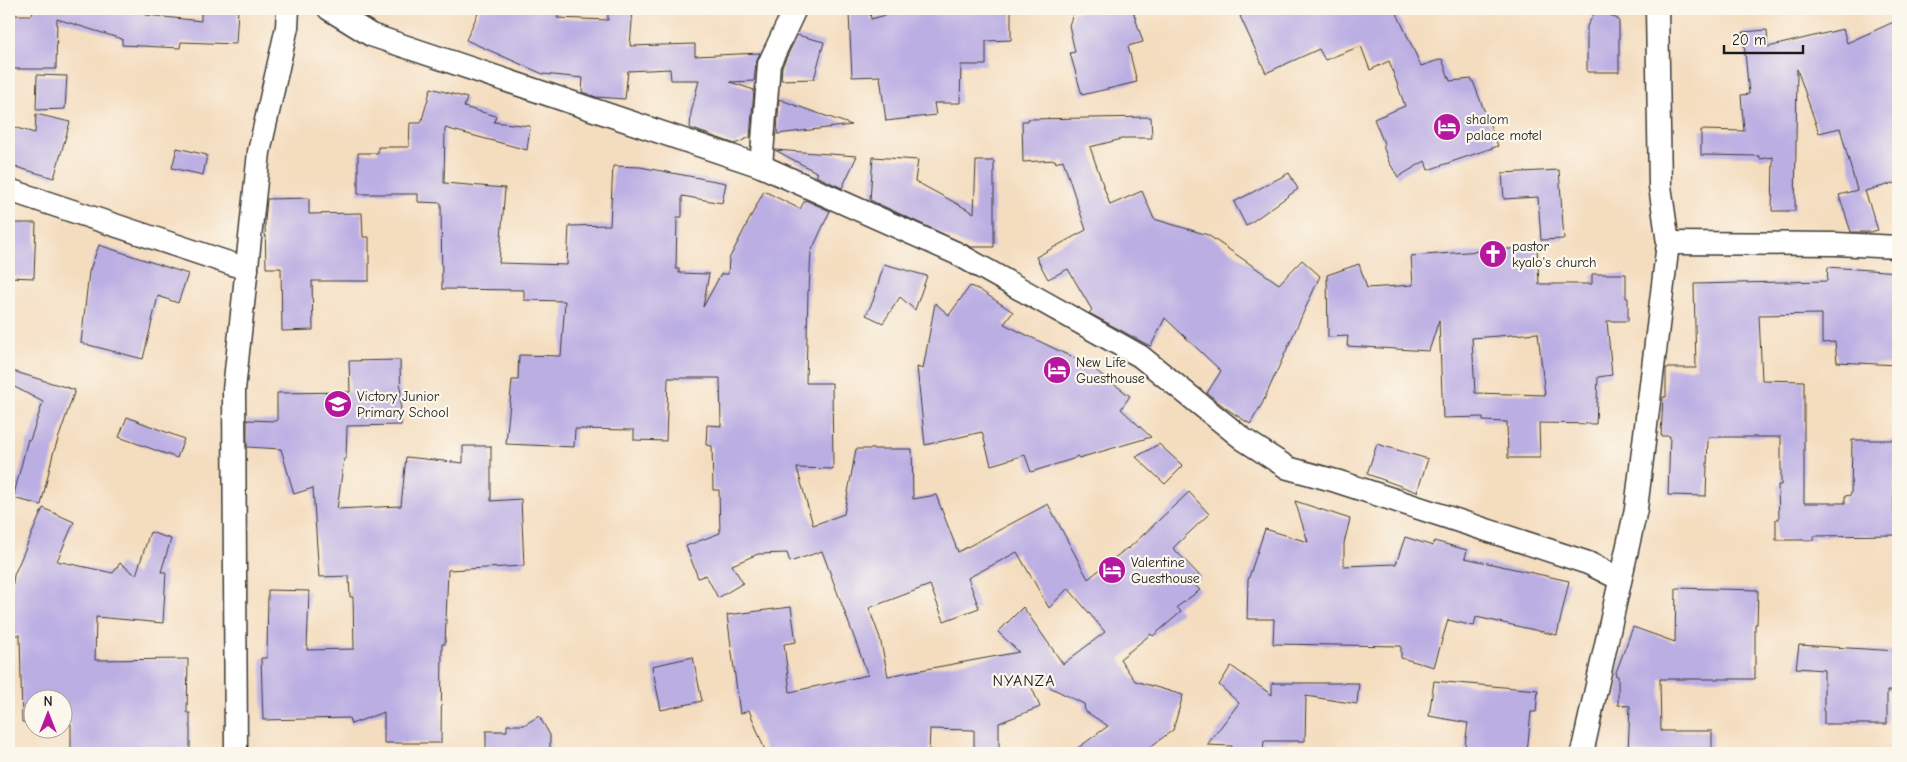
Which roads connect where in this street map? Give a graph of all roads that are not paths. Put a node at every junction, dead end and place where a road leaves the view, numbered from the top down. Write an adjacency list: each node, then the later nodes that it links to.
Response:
1 (288, 9): 9 (street)
2 (329, 9): 5 (street)
3 (795, 9): 5 (street)
4 (1657, 9): 7 (street)
5 (761, 166): 10 (street)
6 (9, 190): 9 (street)
7 (1668, 243): 8 (street); 10 (street)
8 (1898, 247)
9 (247, 269): 11 (street)
10 (1620, 579): 12 (street)
11 (236, 753)
12 (1582, 753)

